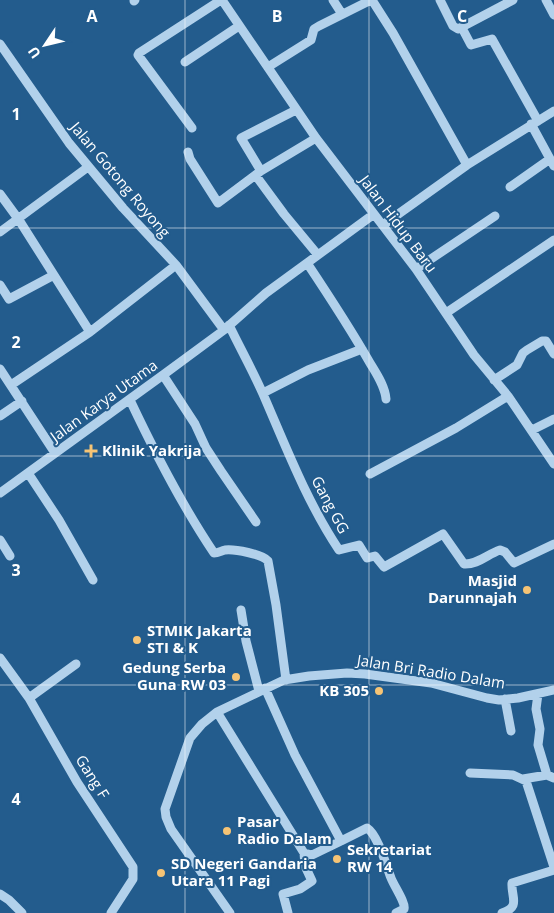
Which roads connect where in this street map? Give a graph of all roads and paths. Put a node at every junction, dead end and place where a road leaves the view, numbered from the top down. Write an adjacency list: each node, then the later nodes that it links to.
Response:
1 (222, 0): 9 (street, Jalan Hidup Baru); 17 (street)
2 (334, 0): 7 (street)
3 (371, 0): 7 (street); 21 (street)
4 (440, 0): 10 (street)
5 (513, 0): 10 (street)
6 (546, 0): 8 (street)
7 (342, 14): 13 (street)
8 (554, 15)
9 (239, 26): 12 (street); 13 (street, Jalan Hidup Baru)
10 (462, 28): 16 (street)
11 (0, 44): 22 (street, Jalan Gotong Royong)
12 (184, 62)
13 (268, 67): 14 (street, Jalan Hidup Baru)
14 (296, 110): 18 (street, Jalan Hidup Baru); 23 (street)
15 (554, 111): 16 (street)
16 (534, 122): 20 (street); 21 (street)
17 (192, 128)
18 (316, 138): 23 (street); 26 (street, Jalan Hidup Baru)
19 (188, 152): 23 (street)
20 (552, 163): 24 (street)
21 (467, 165): 29 (street)
22 (88, 167): 28 (street); 34 (street, Jalan Gotong Royong)
23 (258, 174): 32 (street)
24 (510, 187)
25 (0, 194): 28 (street)
26 (374, 214): 29 (street, Jalan Hidup Baru); 32 (street, Jalan Karya Utama)
27 (495, 216): 35 (street)
28 (19, 220): 30 (street); 36 (street)
29 (383, 224): 35 (street, Jalan Hidup Baru)
30 (0, 232)
31 (554, 240): 38 (street)
32 (318, 255): 33 (street, Jalan Karya Utama)
33 (307, 263): 39 (street, Jalan Karya Utama); 41 (street)
34 (176, 265): 39 (street, Jalan Gotong Royong); 40 (street)
35 (416, 270): 38 (street, Jalan Hidup Baru)
36 (54, 275): 37 (street); 40 (street)
37 (0, 285)
38 (446, 313): 45 (street, Jalan Hidup Baru)
39 (226, 327): 44 (street, Jalan Karya Utama); 47 (street, Jalan Gotong Royong)
40 (90, 332): 46 (street)
41 (362, 349): 47 (street); 49 (street)
42 (554, 354): 45 (street)
43 (0, 369): 46 (street)
44 (163, 375): 50 (street, Jalan Karya Utama); 60 (street)
45 (494, 380): 48 (street, Jalan Hidup Baru)
46 (11, 385): 51 (street)
47 (263, 393): 62 (street, Gang GG)
48 (508, 396): 54 (street, Jalan Hidup Baru); 58 (street)
49 (386, 398)
50 (130, 400): 55 (street, Jalan Karya Utama); 68 (street)
51 (22, 401): 52 (street); 55 (street)
52 (0, 416)
53 (554, 419): 54 (street)
54 (532, 430): 56 (street, Jalan Hidup Baru)
55 (55, 453): 57 (street, Jalan Karya Utama)
56 (554, 464)
57 (28, 473): 59 (street, Jalan Karya Utama); 64 (street)
58 (370, 474)
59 (0, 493)
60 (256, 522)
61 (0, 540): 63 (street)
62 (554, 544)
63 (10, 556)
64 (93, 580)
65 (241, 610): 69 (street)
66 (0, 658): 72 (street, Gang F)
67 (76, 664): 72 (street)
68 (286, 680): 69 (street, Jalan Bri Radio Dalam); 73 (street, Jalan Bri Radio Dalam)
69 (262, 690): 74 (street, Jalan Bri Radio Dalam); 79 (street)
70 (554, 690): 71 (street, Jalan Bri Radio Dalam)
71 (538, 694): 73 (street, Jalan Bri Radio Dalam); 77 (street)
72 (29, 698): 84 (street, Gang F)
73 (505, 699): 75 (street)
74 (217, 712): 80 (street); 85 (street, Jalan Bri Radio Dalam)
75 (511, 732)
76 (470, 773): 78 (street)
77 (551, 776): 78 (street)
78 (522, 778): 81 (street)
79 (341, 841): 80 (street); 87 (street)
80 (304, 853): 86 (street)
81 (554, 869): 88 (street)
82 (0, 894): 83 (street)
83 (22, 913)
84 (112, 913)
85 (230, 913)
86 (288, 913)
87 (396, 913)
88 (502, 913)

